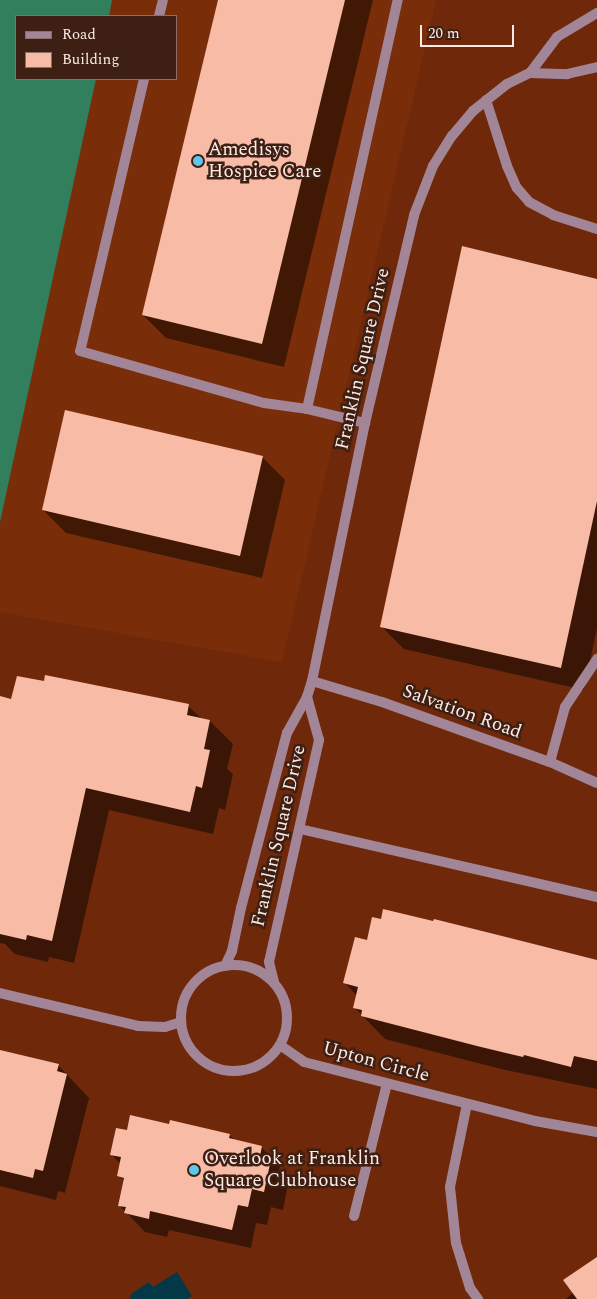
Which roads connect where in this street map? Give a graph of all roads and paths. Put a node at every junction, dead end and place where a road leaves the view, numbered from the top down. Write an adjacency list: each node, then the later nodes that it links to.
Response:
1 (163, 0): 4 (street)
2 (398, 0): 10 (street)
3 (597, 13): 6 (street, Franklin Square Drive)
4 (159, 15)
5 (597, 67): 6 (street, Franklin Square Drive)
6 (530, 73): 8 (street, Franklin Square Drive)
7 (144, 80): 10 (street)
8 (486, 100): 9 (street); 11 (street, Franklin Square Drive)
9 (597, 229)
10 (307, 408): 11 (street)
11 (365, 423): 13 (street, Franklin Square Drive)
12 (597, 659): 15 (street)
13 (312, 681): 14 (street, Franklin Square Drive); 15 (street, Salvation Road)
14 (308, 697): 17 (street, Franklin Square Drive); 19 (street, Franklin Square Drive)
15 (550, 762): 16 (street, Salvation Road)
16 (597, 783)
17 (300, 829): 18 (street); 20 (street, Franklin Square Drive)
18 (597, 897)
19 (225, 966): 20 (street); 22 (street)
20 (274, 982): 23 (street)
21 (0, 993): 22 (street)
22 (181, 1022): 23 (street)
23 (280, 1045): 24 (street, Upton Circle)
24 (387, 1084): 25 (street, Upton Circle); 27 (street)
25 (467, 1104): 26 (street, Upton Circle); 28 (street)
26 (597, 1132)
27 (354, 1216)
28 (478, 1299)

